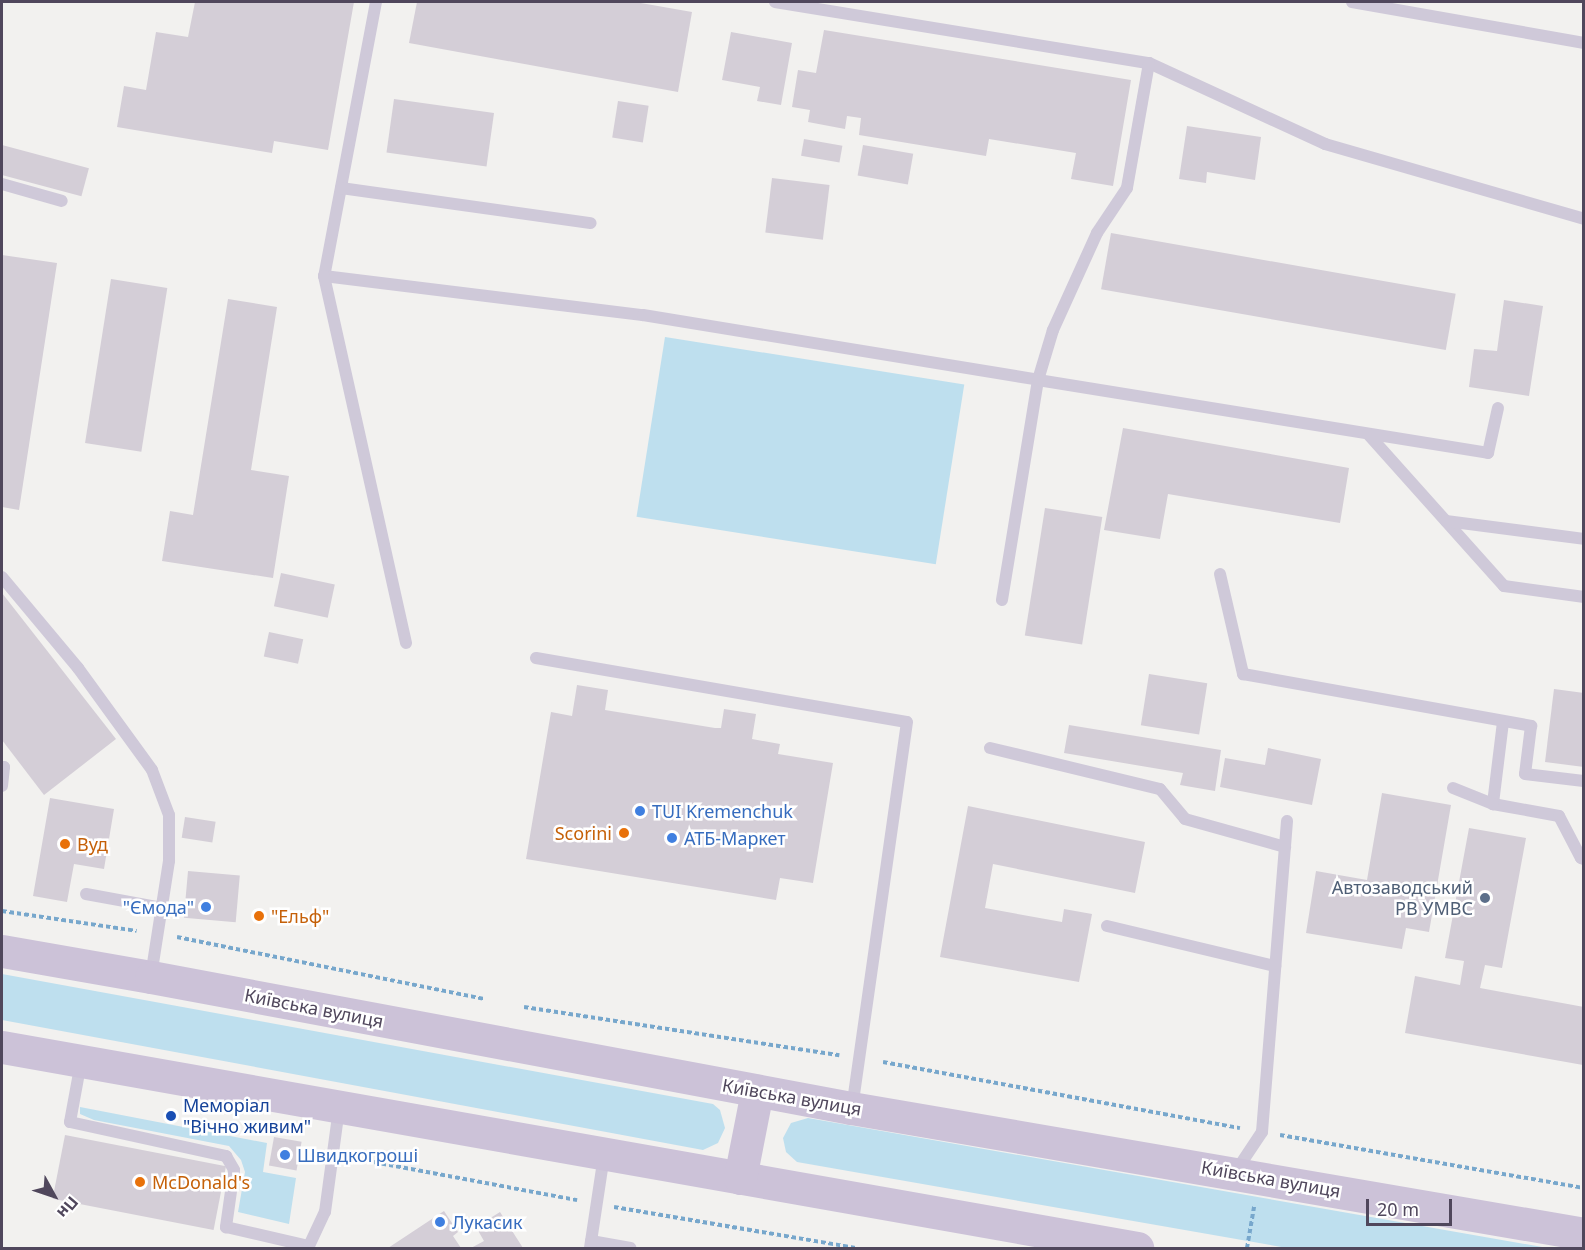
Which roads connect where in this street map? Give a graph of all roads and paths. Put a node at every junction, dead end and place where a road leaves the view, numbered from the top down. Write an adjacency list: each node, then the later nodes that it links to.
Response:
1 (376, 2): 7 (lane)
2 (775, 2): 5 (lane)
3 (1352, 2): 4 (lane)
4 (1584, 43)
5 (1149, 63): 9 (lane); 12 (lane)
6 (2, 184): 8 (lane)
7 (341, 188): 10 (lane); 11 (lane)
8 (62, 201)
9 (1584, 219)
10 (591, 223)
11 (324, 276): 12 (lane); 21 (lane)
12 (1038, 380): 14 (lane); 20 (lane)
13 (1498, 408): 14 (lane)
14 (1368, 434): 15 (lane)
15 (1446, 520): 16 (lane); 19 (lane)
16 (1584, 539)
17 (1220, 574): 23 (lane)
18 (2, 577): 34 (lane)
19 (1584, 597)
20 (1002, 600)
21 (406, 643)
22 (536, 658): 49 (lane)
23 (1503, 722): 26 (lane); 29 (lane)
24 (990, 748): 31 (lane)
25 (2, 767): 27 (lane)
26 (1584, 781)
27 (2, 786)
28 (1453, 788): 29 (lane)
29 (1492, 804): 32 (lane)
30 (1287, 820): 31 (lane)
31 (1285, 847): 39 (lane)
32 (1584, 859)
33 (86, 894): 34 (lane)
34 (162, 908): 37 (lane)
35 (2, 911): 37 (path)
36 (1107, 926): 39 (lane)
37 (158, 934): 40 (lane); 41 (path)
38 (2, 951): 40 (main road, Київська вулиця)
39 (1275, 966): 50 (lane)
40 (151, 977): 47 (main road, Київська вулиця)
41 (484, 999)
42 (524, 1006): 44 (path)
43 (2, 1047): 45 (main road)
44 (843, 1056)
45 (81, 1061): 48 (main road); 58 (lane)
46 (883, 1062): 50 (path)
47 (757, 1091): 49 (main road, Київська вулиця); 53 (main road)
48 (340, 1107): 51 (main road); 58 (lane)
49 (851, 1108): 52 (main road, Київська вулиця)
50 (1262, 1132): 52 (lane); 54 (path)
51 (604, 1154): 53 (main road); 57 (lane)
52 (1235, 1173): 56 (main road, Київська вулиця)
53 (740, 1178): 60 (main road)
54 (1584, 1188)
55 (1255, 1198): 61 (path)
56 (1584, 1234)
57 (590, 1245): 59 (lane)
58 (308, 1247)
59 (630, 1248)
60 (1137, 1248)
61 (1247, 1248)

